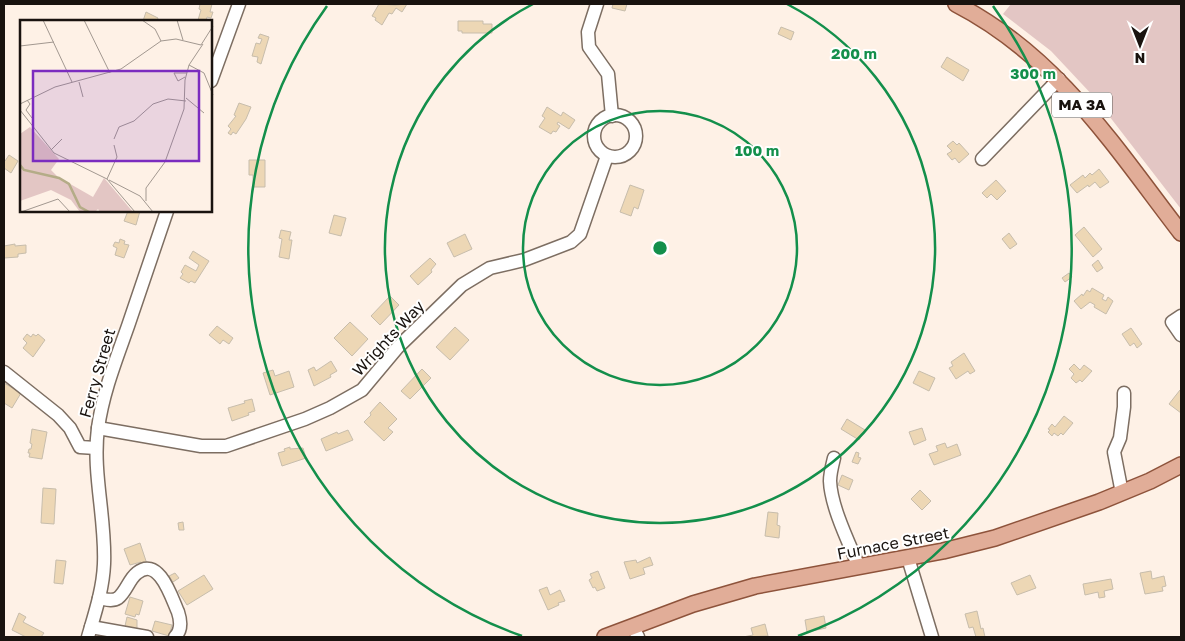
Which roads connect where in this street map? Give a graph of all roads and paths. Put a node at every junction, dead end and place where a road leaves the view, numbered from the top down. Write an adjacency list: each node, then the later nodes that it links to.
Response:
1 (238, 4): 4 (street)
2 (597, 4): 6 (street)
3 (956, 4): 5 (main road, MA 3A)
4 (212, 78)
5 (1059, 80): 8 (street); 10 (main road, MA 3A)
6 (612, 116): 7 (street); 7 (street)
7 (607, 156): 15 (street, Wrights Way)
8 (982, 159)
9 (167, 212): 15 (street, Ferry Street)
10 (1181, 233)
11 (1181, 316): 12 (street)
12 (1181, 335)
13 (4, 372): 16 (street)
14 (1124, 393): 19 (street)
15 (98, 428): 16 (street, Ferry Street)
16 (96, 448): 22 (street, Ferry Street)
17 (834, 458): 21 (street)
18 (1181, 465): 19 (main road, Furnace Street)
19 (1122, 493): 20 (main road, Furnace Street)
20 (908, 558): 21 (main road, Furnace Street); 28 (street)
21 (859, 567): 24 (main road, Furnace Street)
22 (99, 598): 23 (street, Ferry Street); 26 (street)
23 (89, 632): 25 (street)
24 (635, 632): 27 (main road, Furnace Street)
25 (147, 637)
26 (175, 637)
27 (605, 637)
28 (932, 637)

